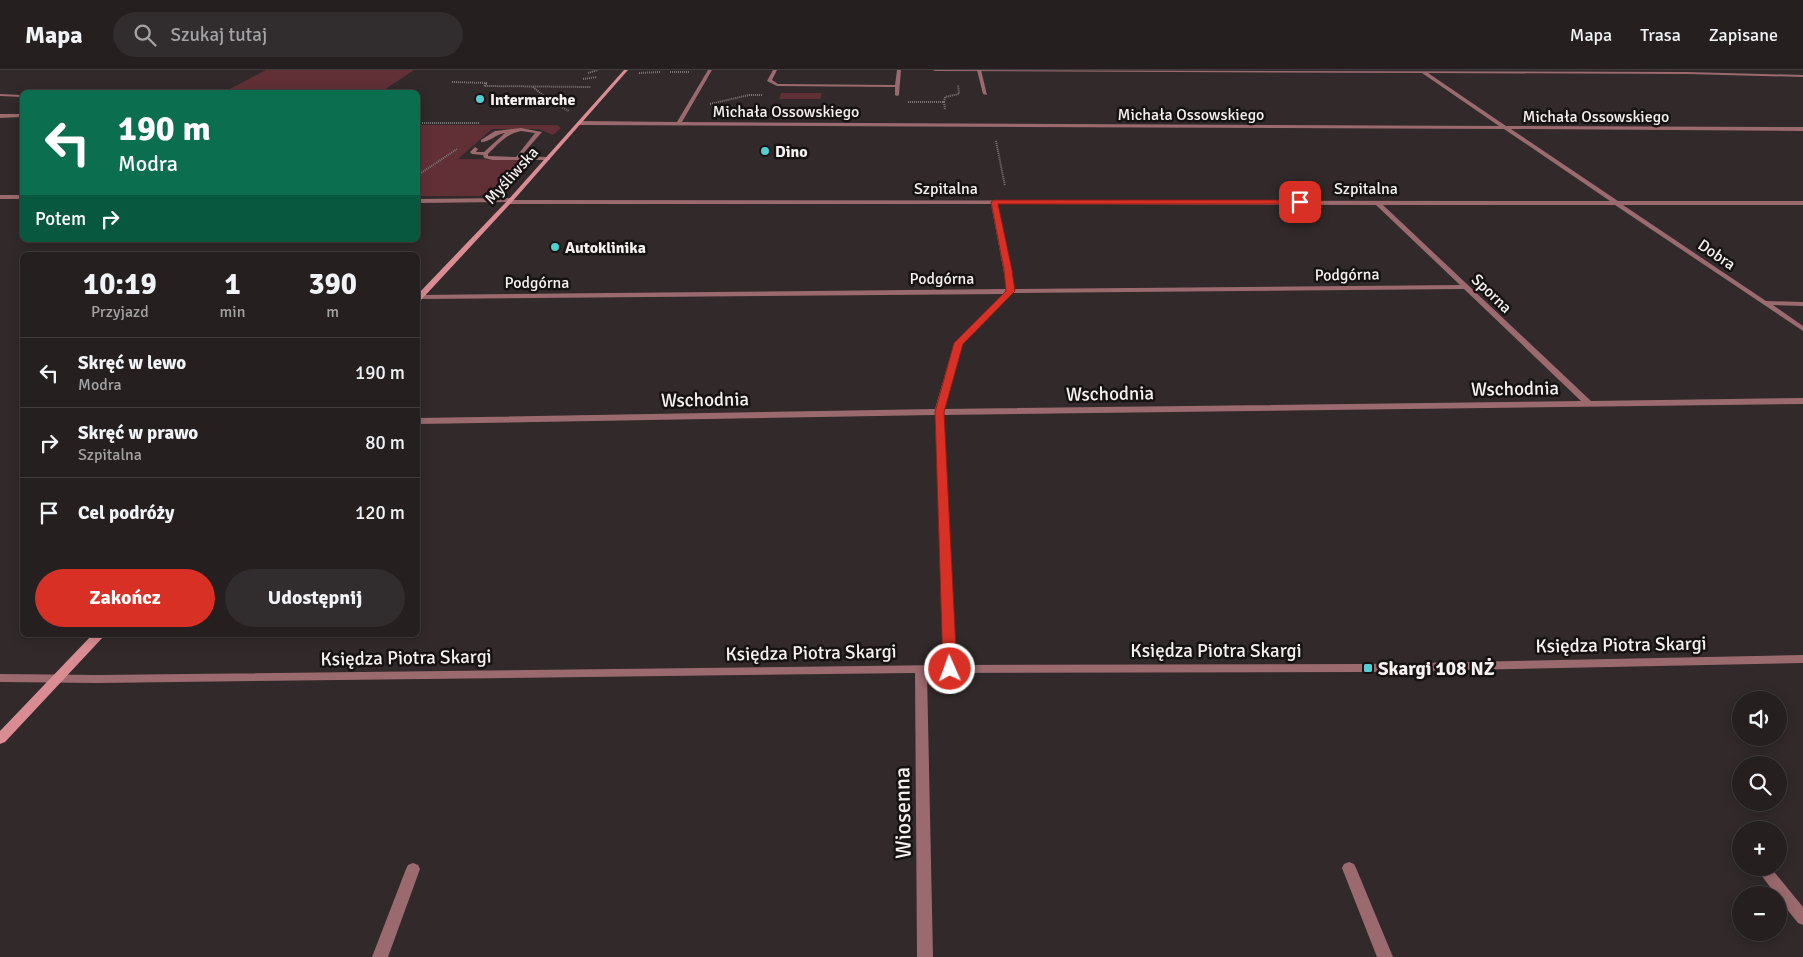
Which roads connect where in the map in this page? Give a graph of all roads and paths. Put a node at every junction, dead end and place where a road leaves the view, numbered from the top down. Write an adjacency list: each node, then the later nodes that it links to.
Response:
1 (598, 70): 14 (path)
2 (626, 70): 30 (street, Myśliwska)
3 (710, 70): 26 (street)
4 (775, 70): 19 (street)
5 (899, 70): 19 (street)
6 (935, 70): 7 (street)
7 (969, 70): 8 (street)
8 (979, 70): 9 (street); 21 (street)
9 (1133, 71): 10 (street)
10 (1421, 71): 16 (street); 32 (street, Dobra)
11 (660, 72): 15 (path)
12 (670, 72): 13 (path)
13 (695, 72)
14 (588, 73)
15 (636, 73)
16 (1803, 76)
17 (452, 82): 18 (path)
18 (532, 86): 20 (path); 27 (path)
19 (897, 86): 24 (street)
20 (599, 87)
21 (985, 94)
22 (0, 95): 25 (street)
23 (765, 95): 26 (path)
24 (897, 95)
25 (20, 96)
26 (686, 110): 31 (street)
27 (574, 114)
28 (0, 116): 29 (street)
29 (20, 116)
30 (580, 123): 31 (street, Michała Ossowskiego); 40 (street, Myśliwska)
31 (678, 123): 32 (street, Michała Ossowskiego)
32 (1506, 128): 33 (street, Michała Ossowskiego); 48 (street, Dobra)
33 (1803, 129)
34 (512, 131): 36 (street); 38 (street); 39 (street)
35 (994, 132): 41 (path)
36 (483, 141)
37 (475, 149): 38 (street)
38 (485, 154): 39 (street)
39 (522, 158): 40 (street)
40 (547, 159): 45 (street, Myśliwska)
41 (1006, 189)
42 (0, 197): 43 (street)
43 (20, 197)
44 (420, 200): 45 (street, Szpitalna)
45 (510, 201): 46 (street, Szpitalna); 52 (street, Myśliwska)
46 (994, 202): 47 (street, Szpitalna); 51 (street)
47 (1377, 202): 48 (street, Szpitalna); 50 (street, Sporna)
48 (1616, 202): 49 (street, Szpitalna); 54 (street, Dobra)
49 (1803, 203)
50 (1465, 287): 51 (street, Podgórna); 58 (street, Sporna)
51 (1011, 291): 53 (street, Podgórna); 59 (street)
52 (420, 296)
53 (420, 298)
54 (1765, 304): 55 (street); 56 (street, Dobra)
55 (1803, 304)
56 (1803, 329)
57 (1803, 401): 58 (street, Wschodnia)
58 (1588, 404): 59 (street, Wschodnia)
59 (940, 412): 60 (street, Wschodnia); 64 (street)
60 (420, 420)
61 (97, 637): 66 (street)
62 (1803, 659): 64 (street, Księdza Piotra Skargi)
63 (922, 669): 64 (street, Księdza Piotra Skargi); 66 (street, Księdza Piotra Skargi); 73 (street, Wiosenna)
64 (950, 669)
65 (0, 678): 66 (street, Księdza Piotra Skargi)
66 (56, 679): 67 (street)
67 (0, 740)
68 (1349, 868): 74 (street)
69 (413, 869): 72 (street)
70 (1769, 876): 71 (street)
71 (1803, 918)
72 (380, 957)
73 (925, 957)
74 (1385, 957)

